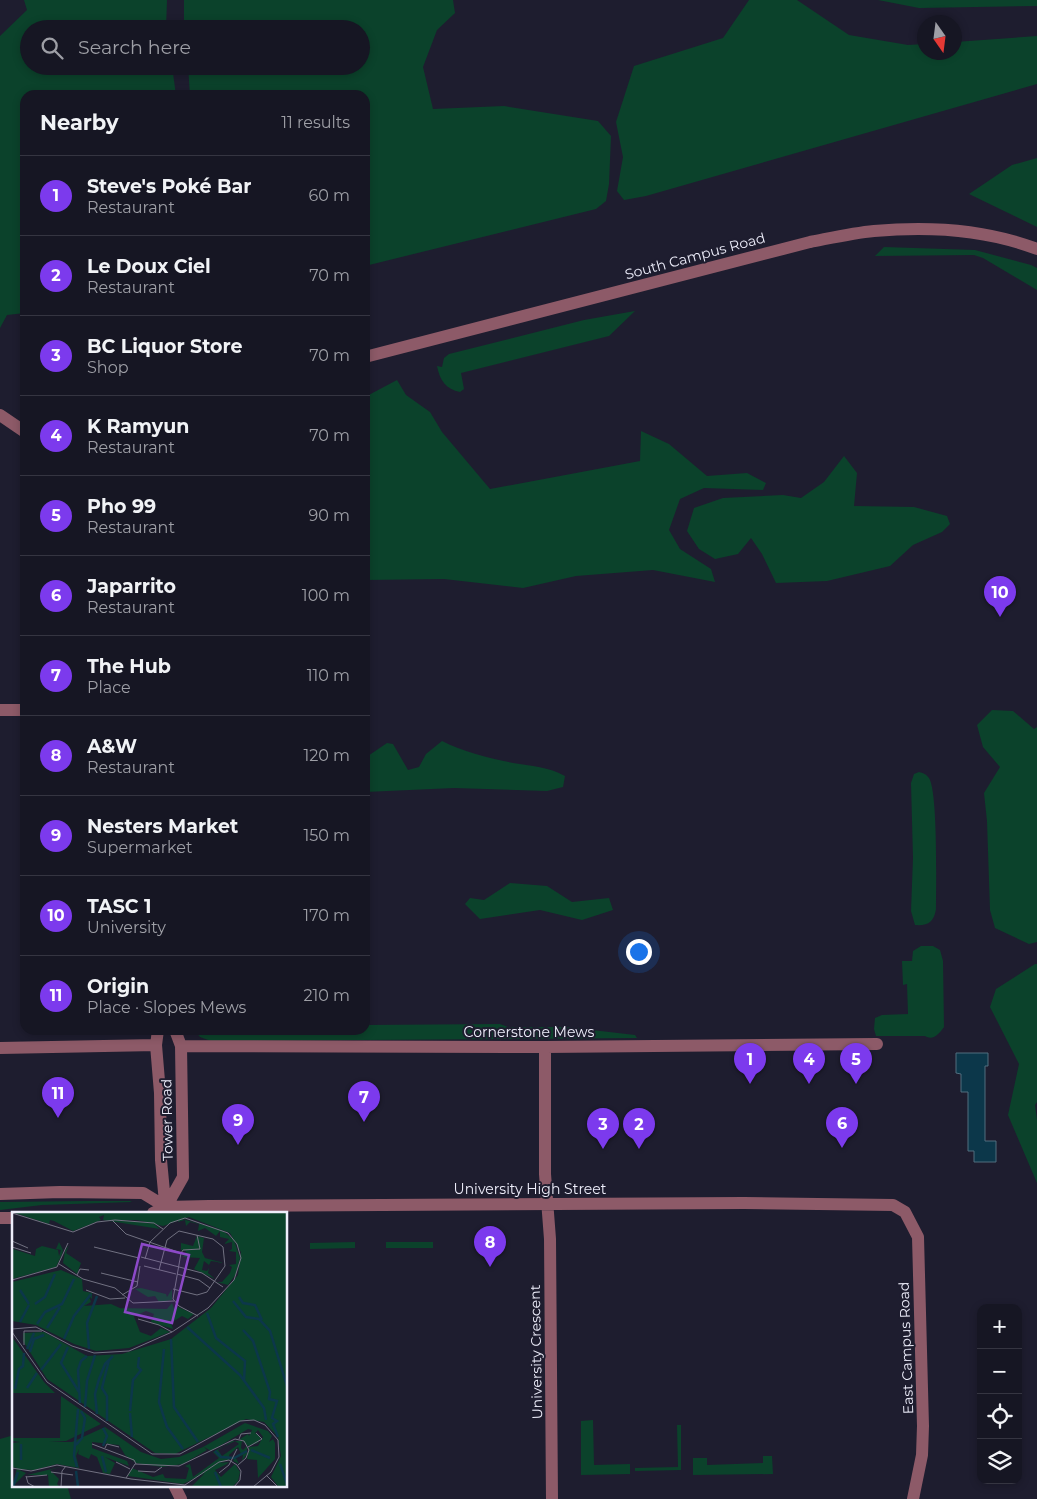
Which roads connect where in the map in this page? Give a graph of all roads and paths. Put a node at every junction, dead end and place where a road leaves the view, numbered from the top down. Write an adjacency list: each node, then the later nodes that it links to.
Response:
1 (1037, 249): 2 (street, South Campus Road)
2 (370, 356)
3 (0, 415): 4 (street)
4 (20, 429)
5 (0, 710): 6 (street)
6 (20, 710)
7 (157, 1035): 10 (street, Tower Road)
8 (176, 1035): 11 (street, Tower Road)
9 (877, 1044): 12 (street, Cornerstone Mews)
10 (156, 1046): 13 (street); 17 (street, Tower Road)
11 (181, 1046): 12 (street, Cornerstone Mews); 17 (street, Tower Road)
12 (546, 1047): 15 (street, University Crescent)
13 (0, 1048)
14 (0, 1194): 17 (street, University High Street)
15 (547, 1204): 16 (street, University High Street); 17 (street, University High Street); 20 (street, University Crescent)
16 (893, 1205): 21 (street, East Campus Road)
17 (166, 1210)
18 (174, 1486): 19 (street)
19 (181, 1499)
20 (552, 1499)
21 (913, 1499)

